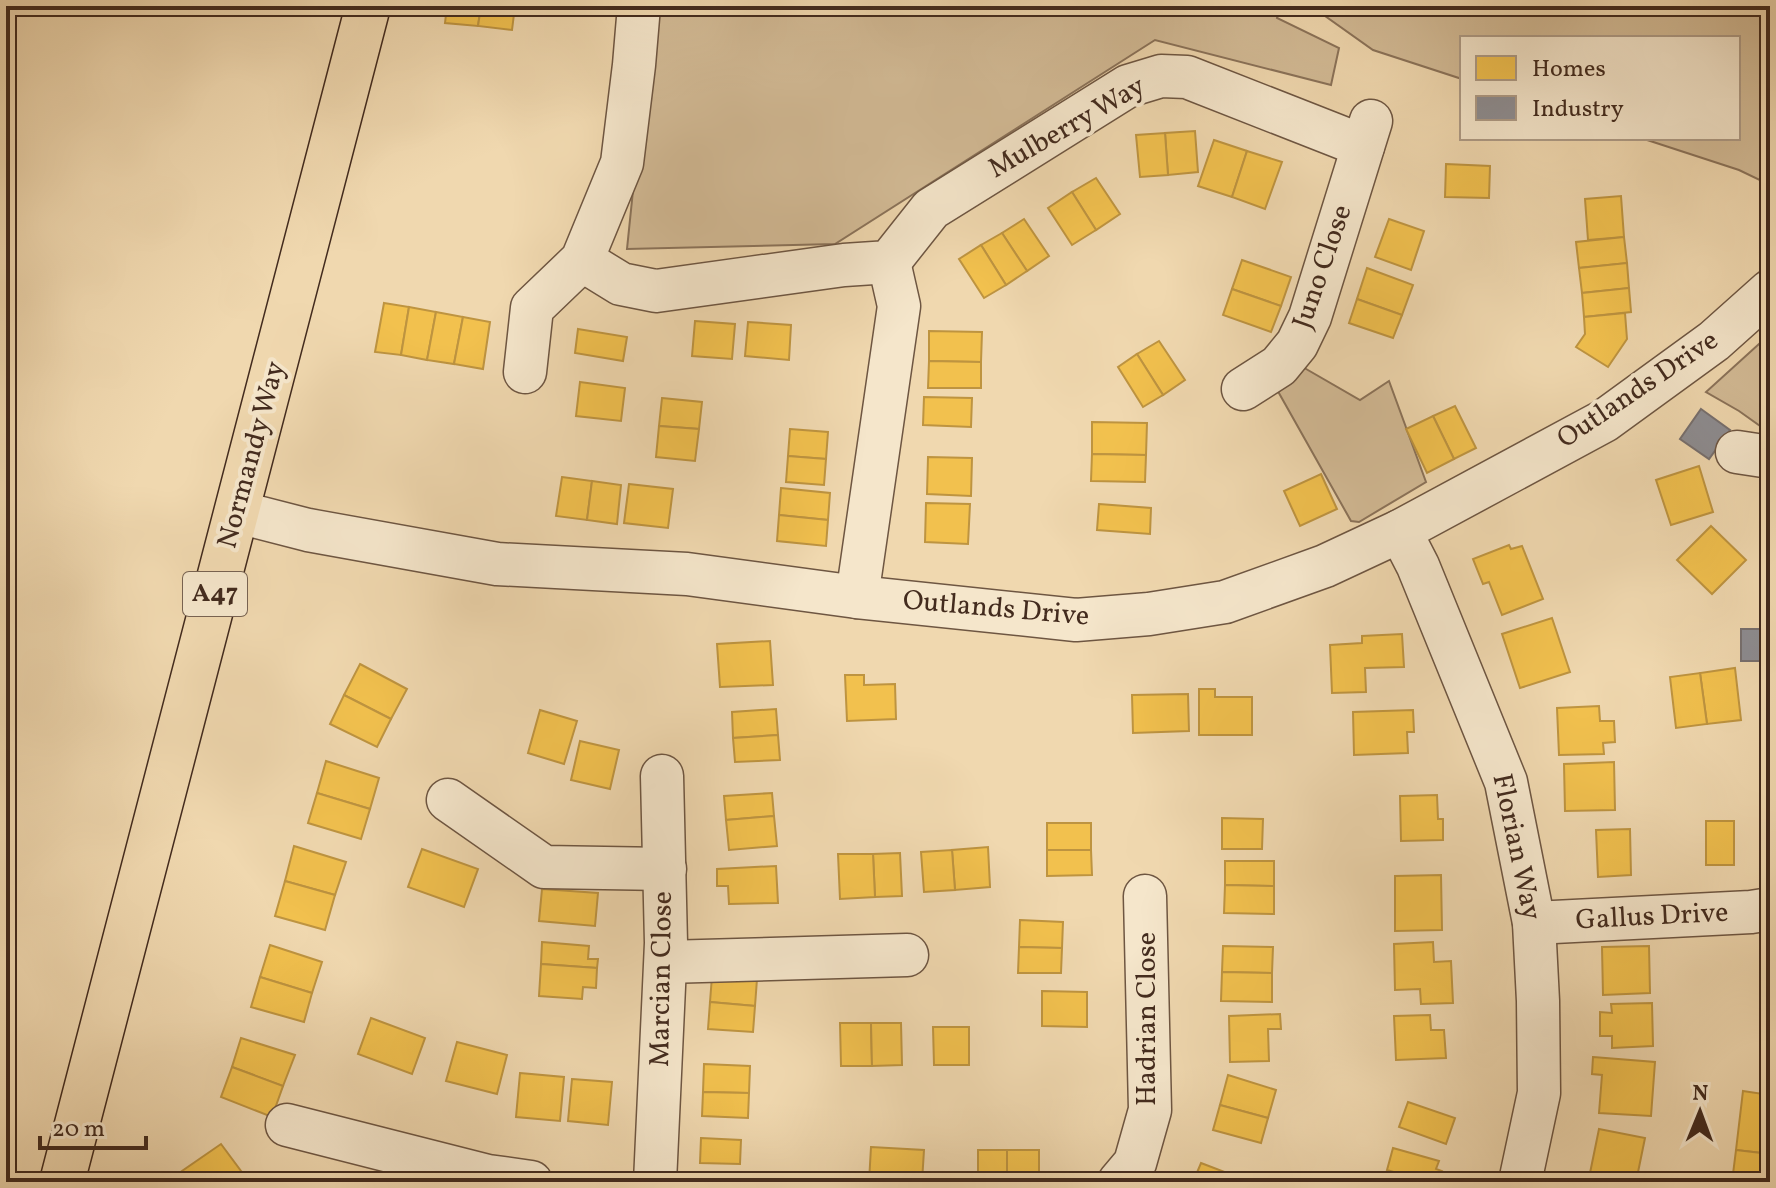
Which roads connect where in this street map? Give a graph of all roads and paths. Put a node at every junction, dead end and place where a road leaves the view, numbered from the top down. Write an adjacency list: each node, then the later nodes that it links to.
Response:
1 (368, 6): 9 (main road, Normandy Way / A47)
2 (639, 6): 4 (street)
3 (1367, 134): 5 (street, Mulberry Way); 8 (street, Juno Close)
4 (582, 260): 5 (street); 7 (street)
5 (889, 262): 11 (street)
6 (1770, 291): 10 (street, Outlands Drive)
7 (525, 372)
8 (1243, 389)
9 (238, 512): 11 (street, Outlands Drive); 21 (main road, Normandy Way / A47)
10 (1400, 531): 11 (street, Outlands Drive); 17 (street, Florian Way)
11 (857, 597)
12 (662, 776): 14 (street, Marcian Close)
13 (448, 800): 14 (street)
14 (665, 869): 19 (street, Marcian Close)
15 (1145, 896): 24 (street, Hadrian Close)
16 (1770, 909): 17 (street, Gallus Drive)
17 (1534, 923): 25 (street, Florian Way)
18 (907, 955): 19 (street)
19 (666, 962): 23 (street, Marcian Close)
20 (287, 1125): 22 (street)
21 (62, 1182)
22 (531, 1182)
23 (655, 1182)
24 (1119, 1182)
25 (1520, 1182)

